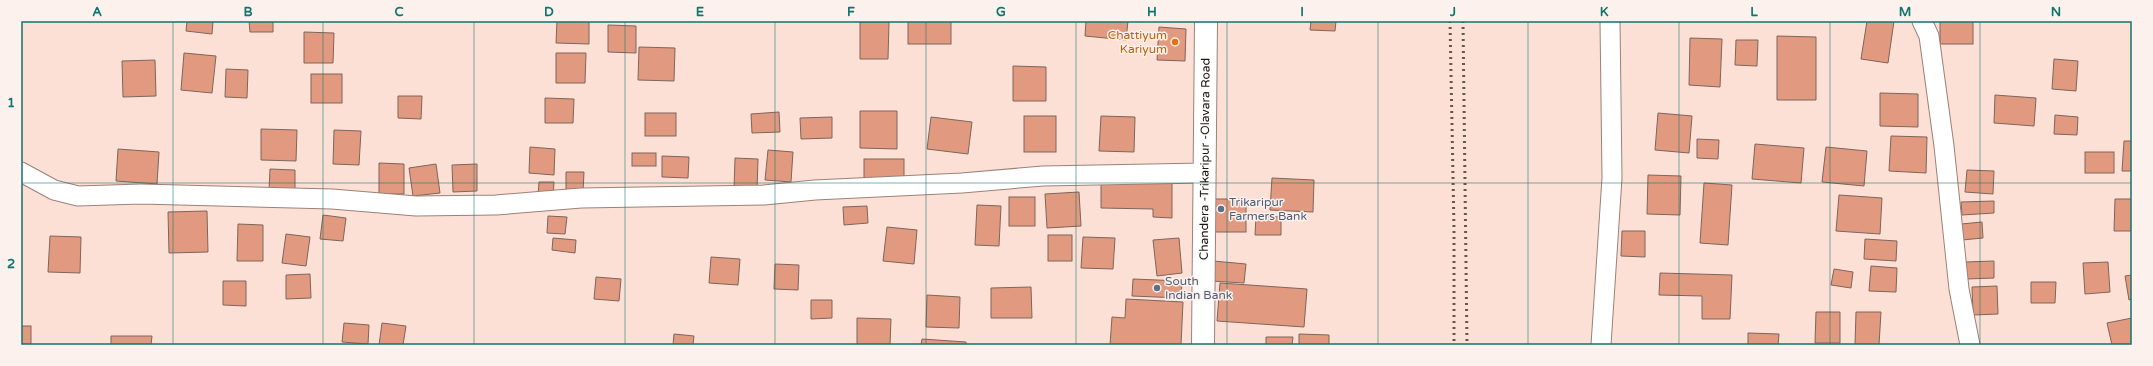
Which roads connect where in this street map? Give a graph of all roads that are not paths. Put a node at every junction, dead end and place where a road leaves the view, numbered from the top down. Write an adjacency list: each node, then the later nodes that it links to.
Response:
1 (1206, 21): 5 (main road, Chandera -Trikaripur -Olavara Road)
2 (1610, 21): 7 (street)
3 (1922, 21): 8 (street)
4 (21, 172): 5 (street)
5 (1203, 173): 6 (main road, Chandera -Trikaripur -Olavara Road)
6 (1203, 345)
7 (1601, 345)
8 (1970, 345)

